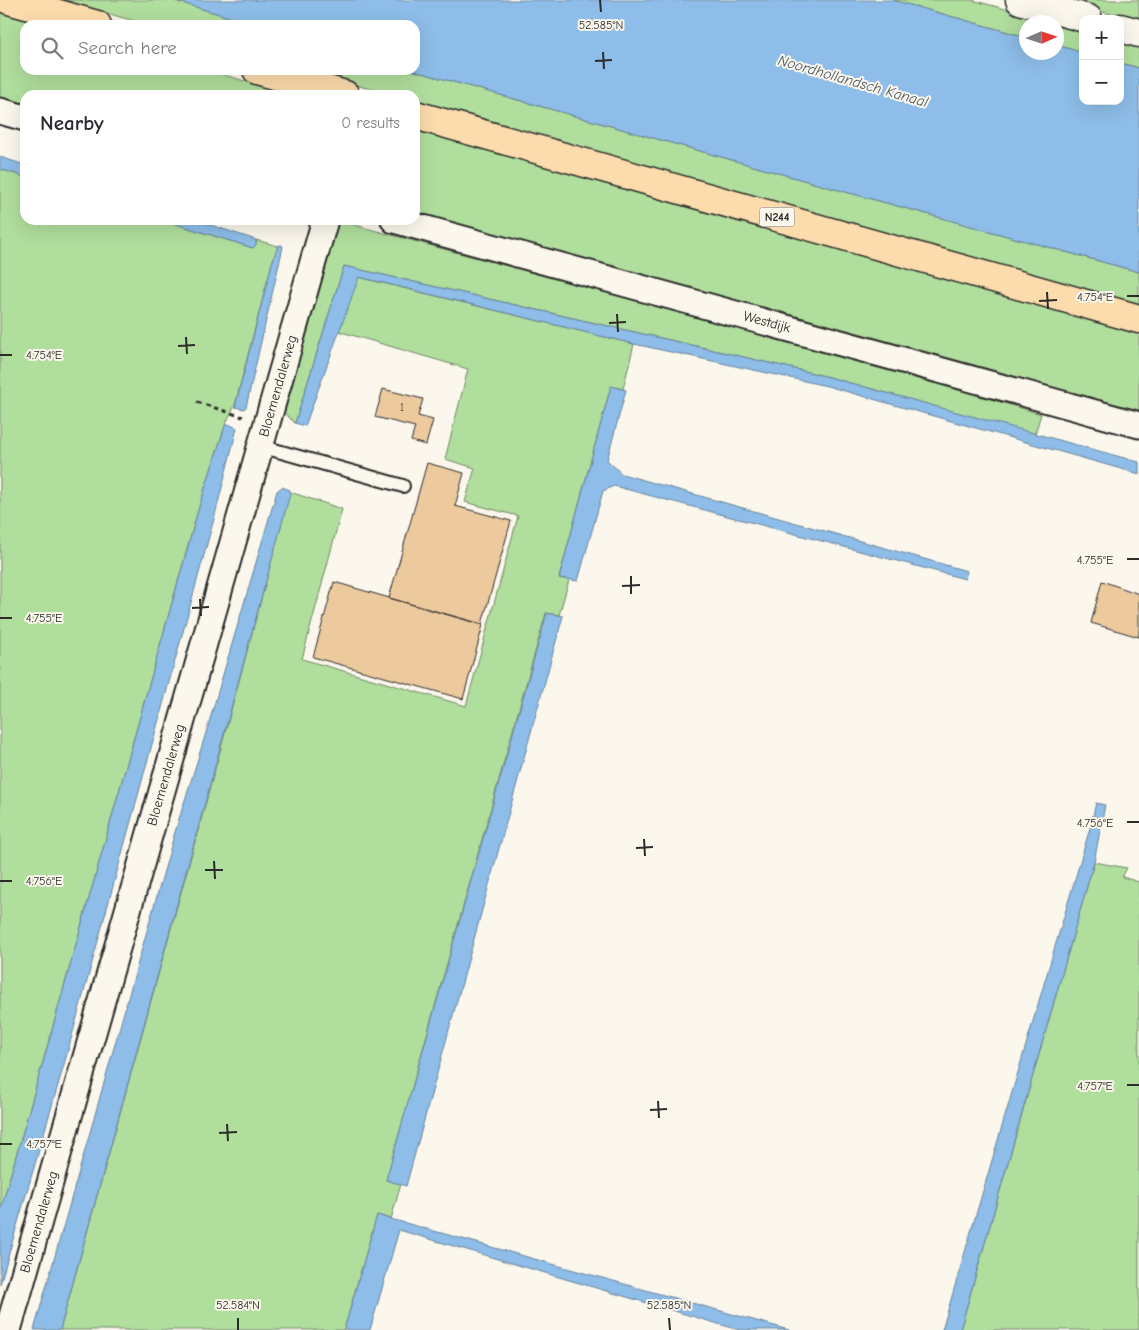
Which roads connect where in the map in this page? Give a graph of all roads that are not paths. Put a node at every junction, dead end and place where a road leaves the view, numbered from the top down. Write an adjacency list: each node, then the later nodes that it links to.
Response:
1 (9, 0): 4 (main road)
2 (1023, 0): 3 (street)
3 (1079, 16)
4 (79, 20)
5 (1124, 29): 6 (street)
6 (1139, 33)
7 (275, 75): 8 (main road)
8 (327, 90)
9 (0, 111): 11 (street)
10 (420, 116): 14 (main road, N244)
11 (20, 117)
12 (324, 225): 16 (street, Bloemendalerweg)
13 (412, 225): 15 (street, Westdijk)
14 (1139, 319)
15 (1139, 425)
16 (263, 436): 17 (lane); 18 (street, Bloemendalerweg)
17 (403, 486)
18 (8, 1330)

